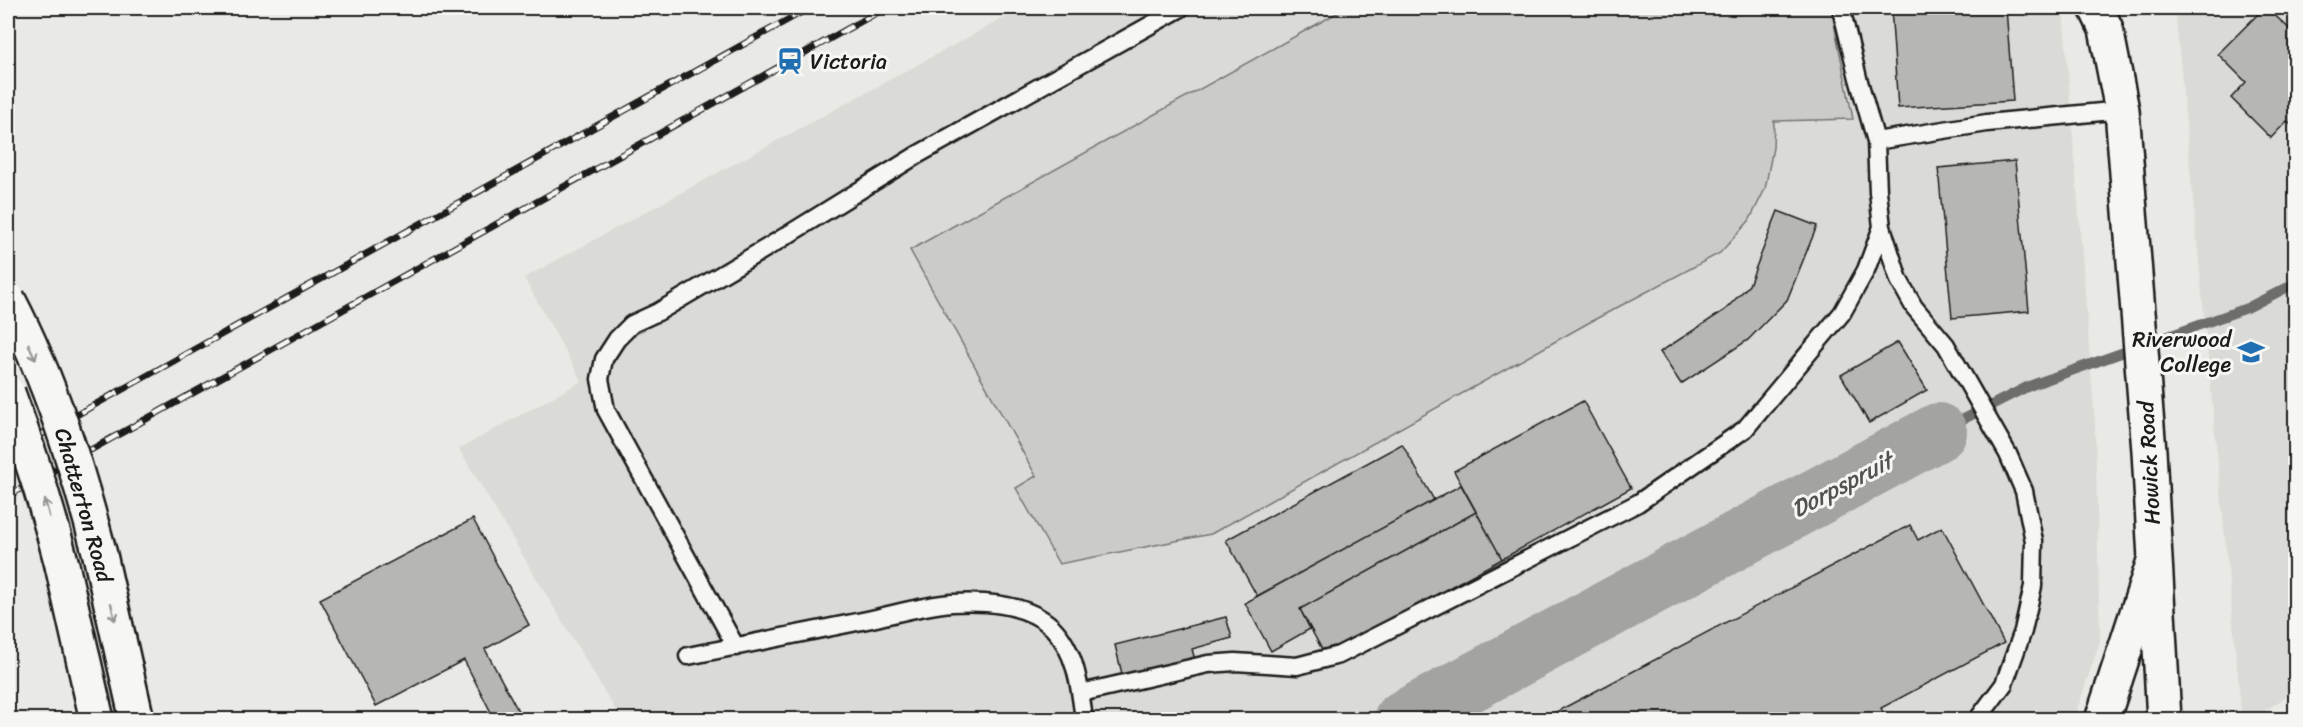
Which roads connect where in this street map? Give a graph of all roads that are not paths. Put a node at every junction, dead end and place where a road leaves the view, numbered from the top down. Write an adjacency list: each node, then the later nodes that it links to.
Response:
1 (1180, 8): 10 (lane)
2 (1841, 8): 5 (lane)
3 (2103, 14): 4 (street, Howick Road)
4 (2122, 110): 5 (lane); 9 (street, Howick Road)
5 (1876, 141): 6 (lane)
6 (1882, 227): 12 (lane); 16 (lane)
7 (8, 299): 14 (street, Chatterton Road, one-way to 14, bridge)
8 (8, 393): 13 (street, Chatterton Road, one-way to 8, bridge)
9 (2154, 561): 17 (street); 18 (street, Howick Road)
10 (736, 647): 11 (lane); 12 (lane)
11 (688, 656)
12 (1081, 693): 15 (lane)
13 (97, 720)
14 (137, 720)
15 (1084, 720)
16 (1977, 720)
17 (2102, 720)
18 (2164, 720)

